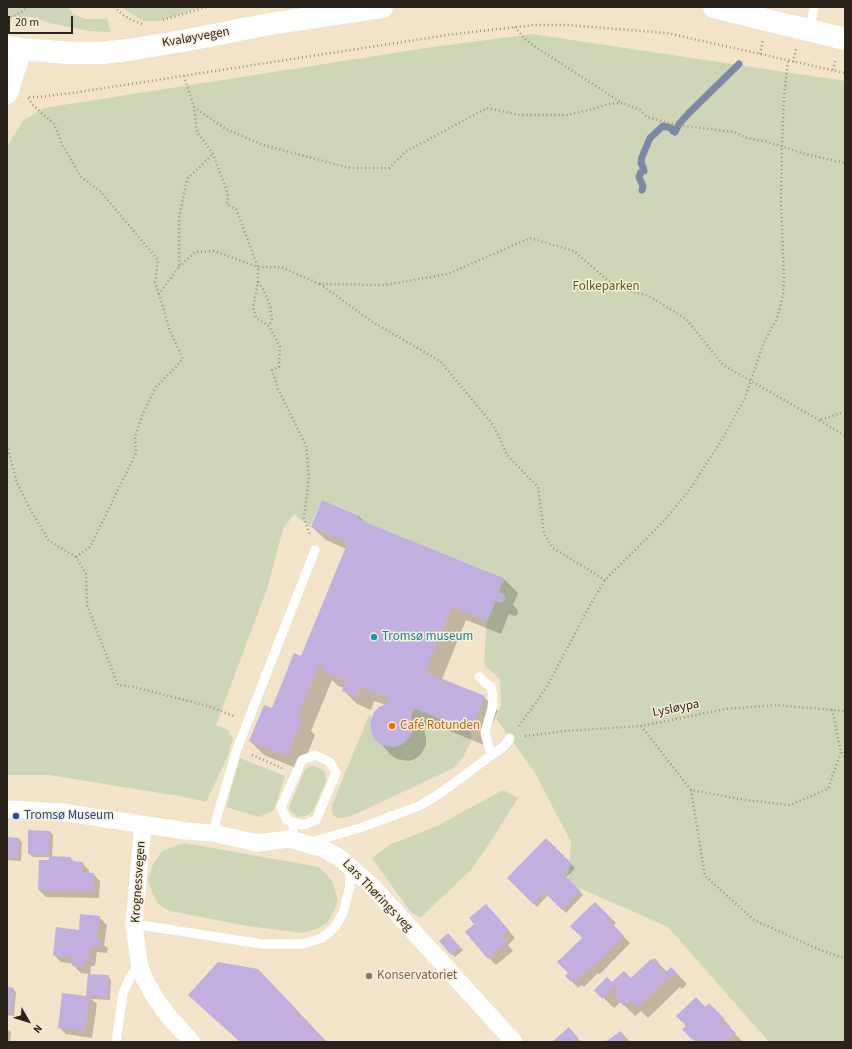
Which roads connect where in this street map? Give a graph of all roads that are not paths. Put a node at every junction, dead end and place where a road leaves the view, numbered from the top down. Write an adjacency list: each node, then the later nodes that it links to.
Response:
1 (382, 7): 6 (street, Kvaløyvegen)
2 (714, 7): 4 (street)
3 (814, 7): 4 (lane)
4 (810, 30): 5 (street)
5 (845, 39)
6 (11, 46): 7 (street)
7 (19, 95)
8 (315, 550): 15 (lane)
9 (479, 677): 11 (lane)
10 (510, 738): 11 (lane)
11 (491, 755): 16 (lane)
12 (7, 809): 13 (street, Lars Thørings veg)
13 (143, 825): 15 (street, Lars Thørings veg); 18 (street, Krognessvegen)
14 (292, 831): 14 (lane); 15 (street, Lars Thørings veg); 16 (street, Lars Thørings veg)
15 (213, 833)
16 (308, 843): 17 (street, Lars Thørings veg)
17 (350, 866): 18 (lane); 22 (street, Lars Thørings veg)
18 (134, 924): 19 (street, Krognessvegen)
19 (139, 964): 20 (lane); 21 (street, Krognessvegen)
20 (116, 1042)
21 (192, 1042)
22 (514, 1042)

